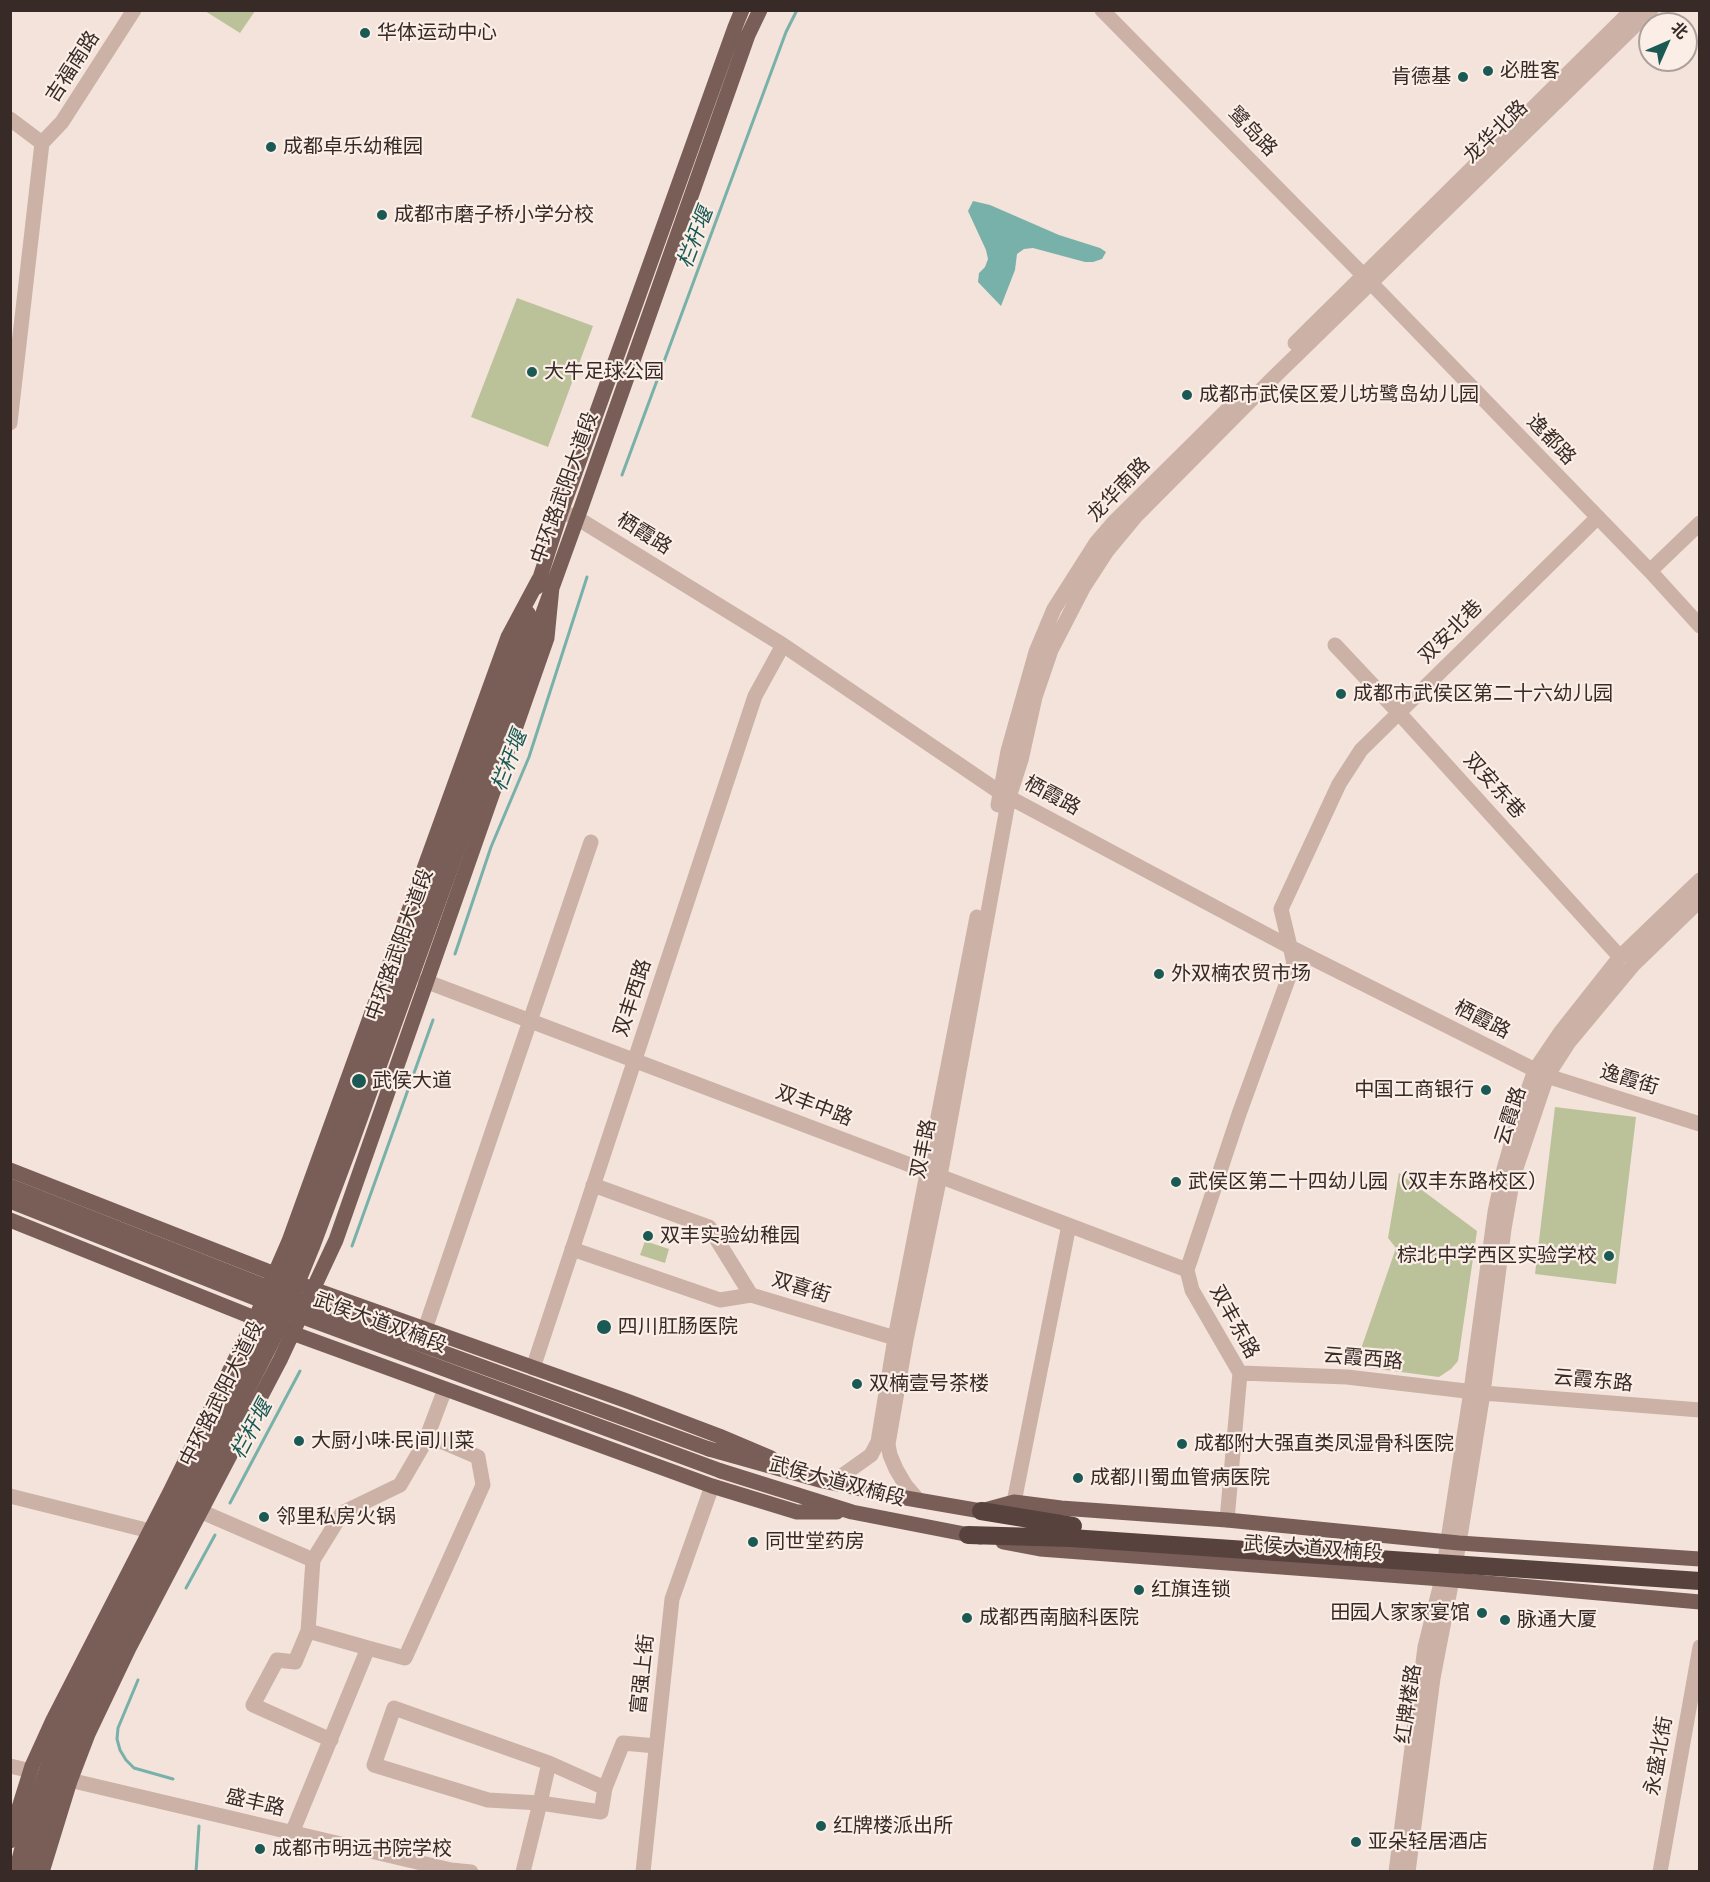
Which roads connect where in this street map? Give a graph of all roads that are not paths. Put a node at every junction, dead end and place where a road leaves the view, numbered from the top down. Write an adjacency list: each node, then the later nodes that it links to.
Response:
1 (134, 10): 8 (street, 吉福南路)
2 (742, 10): 11 (main road, 中环路武阳大道段)
3 (760, 10): 12 (main road, 中环路武阳大道段)
4 (1102, 10): 9 (street, 鹭岛路)
5 (1632, 10): 9 (street, 龙华北路)
6 (1651, 10): 9 (street, 龙华北路)
7 (10, 119): 8 (street)
8 (42, 143): 10 (street)
9 (1367, 279): 13 (street, 逸都路); 22 (street, 龙华南路)
10 (10, 423)
11 (561, 512): 12 (street, 栖霞路); 16 (main road, 中环路武阳大道段)
12 (578, 518): 16 (main road, 中环路武阳大道段); 18 (street, 栖霞路)
13 (1597, 518): 15 (street, 逸都路); 20 (street, 双安北巷)
14 (1700, 523): 15 (street)
15 (1650, 571): 17 (street, 逸都路)
16 (546, 583): 21 (main road, 中环路武阳大道段); 28 (main road); 42 (main road)
17 (1700, 626)
18 (783, 645): 22 (street, 栖霞路); 30 (street, 双丰西路)
19 (1335, 645): 20 (street, 双安东巷)
20 (1399, 713): 26 (street, 双安北巷); 27 (street, 双安东巷)
21 (491, 738): 88 (main road, 中环路武阳大道段, bridge); 89 (main road, 中环路武阳大道段, bridge)
22 (1005, 795): 26 (street, 栖霞路); 34 (street, 双丰路)
23 (591, 843): 29 (street)
24 (1700, 880): 27 (street)
25 (1700, 900): 31 (street, 云霞路)
26 (1290, 947): 31 (street, 栖霞路); 41 (street, 双丰东路)
27 (1620, 957): 31 (street)
28 (425, 981): 29 (street, 双丰中路); 43 (main road)
29 (530, 1021): 30 (street, 双丰中路); 46 (street)
30 (634, 1060): 34 (street, 双丰中路); 35 (street, 双丰西路)
31 (1541, 1073): 32 (street, 逸霞街); 52 (street, 云霞路)
32 (1700, 1124)
33 (10, 1170): 42 (main road)
34 (934, 1174): 39 (street, 双丰中路); 48 (street, 双丰路); 58 (street, 双丰路)
35 (593, 1185): 40 (street, 双丰西路); 44 (street, 双喜街)
36 (10, 1186): 55 (main road, 武侯大道双楠段, bridge)
37 (10, 1201): 62 (main road, 武侯大道双楠段, bridge)
38 (10, 1220): 45 (main road)
39 (1069, 1225): 41 (street, 双丰中路); 59 (street)
40 (572, 1249): 44 (street); 49 (street, 双丰西路)
41 (1187, 1270): 50 (street, 双丰东路)
42 (275, 1274): 43 (main road); 45 (main road)
43 (313, 1289): 46 (main road); 47 (main road)
44 (751, 1295): 48 (street, 双喜街)
45 (255, 1318): 47 (main road); 64 (main road)
46 (425, 1329): 49 (main road)
47 (292, 1333): 51 (main road); 60 (main road)
48 (895, 1338): 55 (street, 双丰路)
49 (532, 1368): 55 (main road)
50 (1240, 1373): 52 (street, 云霞西路); 63 (street, 双丰东路)
51 (445, 1389): 54 (street); 56 (main road)
52 (1477, 1392): 53 (street, 云霞东路); 67 (street, 云霞路)
53 (1700, 1410)
54 (427, 1435): 69 (street); 76 (street)
55 (828, 1481): 58 (main road, 武侯大道双楠段)
56 (712, 1486): 62 (main road); 78 (street, 富强上街)
57 (10, 1496): 64 (street)
58 (918, 1500): 61 (main road, 武侯大道双楠段)
59 (1014, 1502): 61 (main road, 武侯大道双楠段); 63 (main road, 武侯大道双楠段)
60 (200, 1511): 69 (street); 82 (main road)
61 (981, 1511): 65 (highway)
62 (852, 1512): 66 (main road, 武侯大道双楠段)
63 (1227, 1520): 67 (main road, 武侯大道双楠段)
64 (150, 1531): 81 (main road)
65 (1072, 1532): 66 (highway); 70 (highway); 72 (highway, bridge)
66 (968, 1535): 71 (main road, 武侯大道双楠段)
67 (1454, 1542): 68 (main road, 武侯大道双楠段); 71 (street, 云霞路)
68 (1700, 1559)
69 (313, 1560): 74 (street)
70 (1700, 1569)
71 (1448, 1580): 73 (main road, 武侯大道双楠段); 94 (street, 红牌楼路); 95 (street, 红牌楼路)
72 (1700, 1581)
73 (1700, 1602)
74 (308, 1631): 76 (street); 77 (street)
75 (1700, 1647): 96 (street, 永盛北街)
76 (368, 1648): 77 (street)
77 (331, 1740): 85 (street)
78 (656, 1746): 83 (street); 93 (street, 富强上街)
79 (549, 1763): 83 (street); 84 (street); 84 (street)
80 (10, 1766): 81 (street, 盛丰路)
81 (31, 1771): 82 (street, 盛丰路); 86 (main road)
82 (70, 1781): 85 (street, 盛丰路); 90 (main road)
83 (605, 1788): 84 (street)
84 (540, 1803): 92 (street)
85 (292, 1833): 87 (street, 盛丰路)
86 (10, 1841)
87 (451, 1871): 91 (street, 盛丰路)
88 (16, 1872)
89 (28, 1872)
90 (42, 1872)
91 (471, 1872)
92 (523, 1872)
93 (643, 1872)
94 (1396, 1872)
95 (1408, 1872)
96 (1660, 1872)

